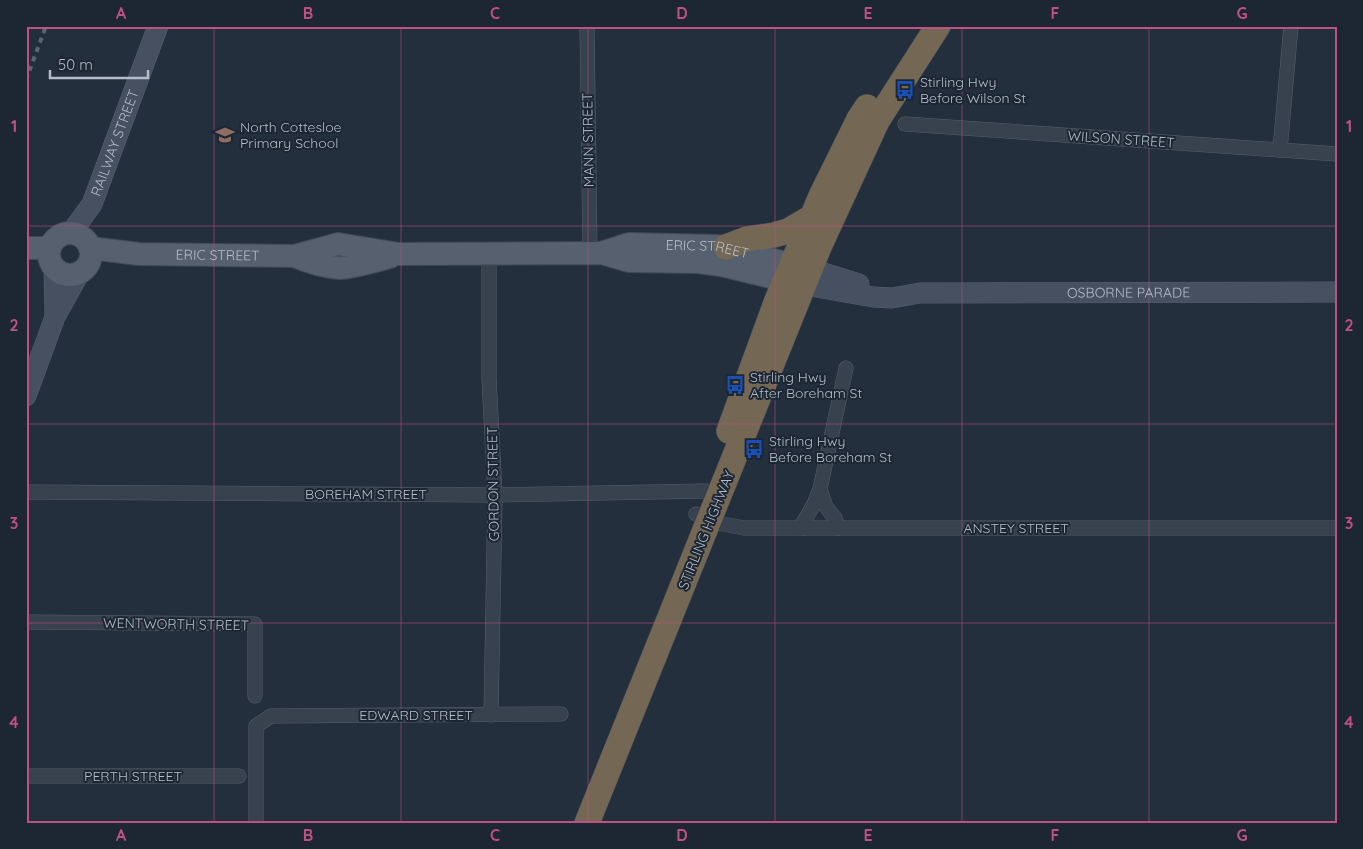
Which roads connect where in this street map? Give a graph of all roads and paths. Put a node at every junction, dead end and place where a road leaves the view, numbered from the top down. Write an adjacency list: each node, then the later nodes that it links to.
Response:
1 (158, 26): 12 (street, RAILWAY STREET)
2 (587, 26): 13 (street, MANN STREET)
3 (920, 26): 9 (highway, STIRLING HIGHWAY)
4 (938, 26): 17 (highway, STIRLING HIGHWAY)
5 (1291, 26): 7 (street)
6 (905, 124): 7 (street, WILSON STREET)
7 (1280, 150): 8 (street, WILSON STREET)
8 (1337, 154)
9 (812, 217): 10 (highway); 17 (highway, STIRLING HIGHWAY)
10 (726, 247): 13 (main road, ERIC STREET); 17 (main road, ERIC STREET)
11 (26, 248): 16 (main road)
12 (84, 251): 14 (main road, ERIC STREET); 16 (main road); 16 (main road); 19 (street, RAILWAY STREET)
13 (595, 253): 14 (main road, ERIC STREET); 17 (main road, ERIC STREET)
14 (490, 254): 24 (street, GORDON STREET)
15 (26, 256): 16 (main road)
16 (51, 257): 19 (street, RAILWAY STREET)
17 (798, 275): 18 (street, OSBORNE PARADE); 25 (highway, STIRLING HIGHWAY)
18 (1337, 292)
19 (55, 317): 21 (street, RAILWAY STREET)
20 (846, 368): 22 (street)
21 (26, 396)
22 (820, 489): 26 (street); 27 (street)
23 (26, 492): 24 (street, BOREHAM STREET)
24 (495, 495): 25 (street, BOREHAM STREET); 32 (street, GORDON STREET)
25 (701, 505): 26 (street, ANSTEY STREET); 36 (highway, STIRLING HIGHWAY); 37 (highway, STIRLING HIGHWAY)
26 (803, 528): 27 (street, ANSTEY STREET)
27 (838, 528): 28 (street, ANSTEY STREET)
28 (1337, 528)
29 (26, 622): 30 (street, WENTWORTH STREET)
30 (255, 696)
31 (561, 714): 32 (street, EDWARD STREET)
32 (491, 715): 35 (street, EDWARD STREET)
33 (26, 776): 34 (street, PERTH STREET)
34 (239, 776)
35 (256, 823)
36 (571, 823)
37 (587, 823)

